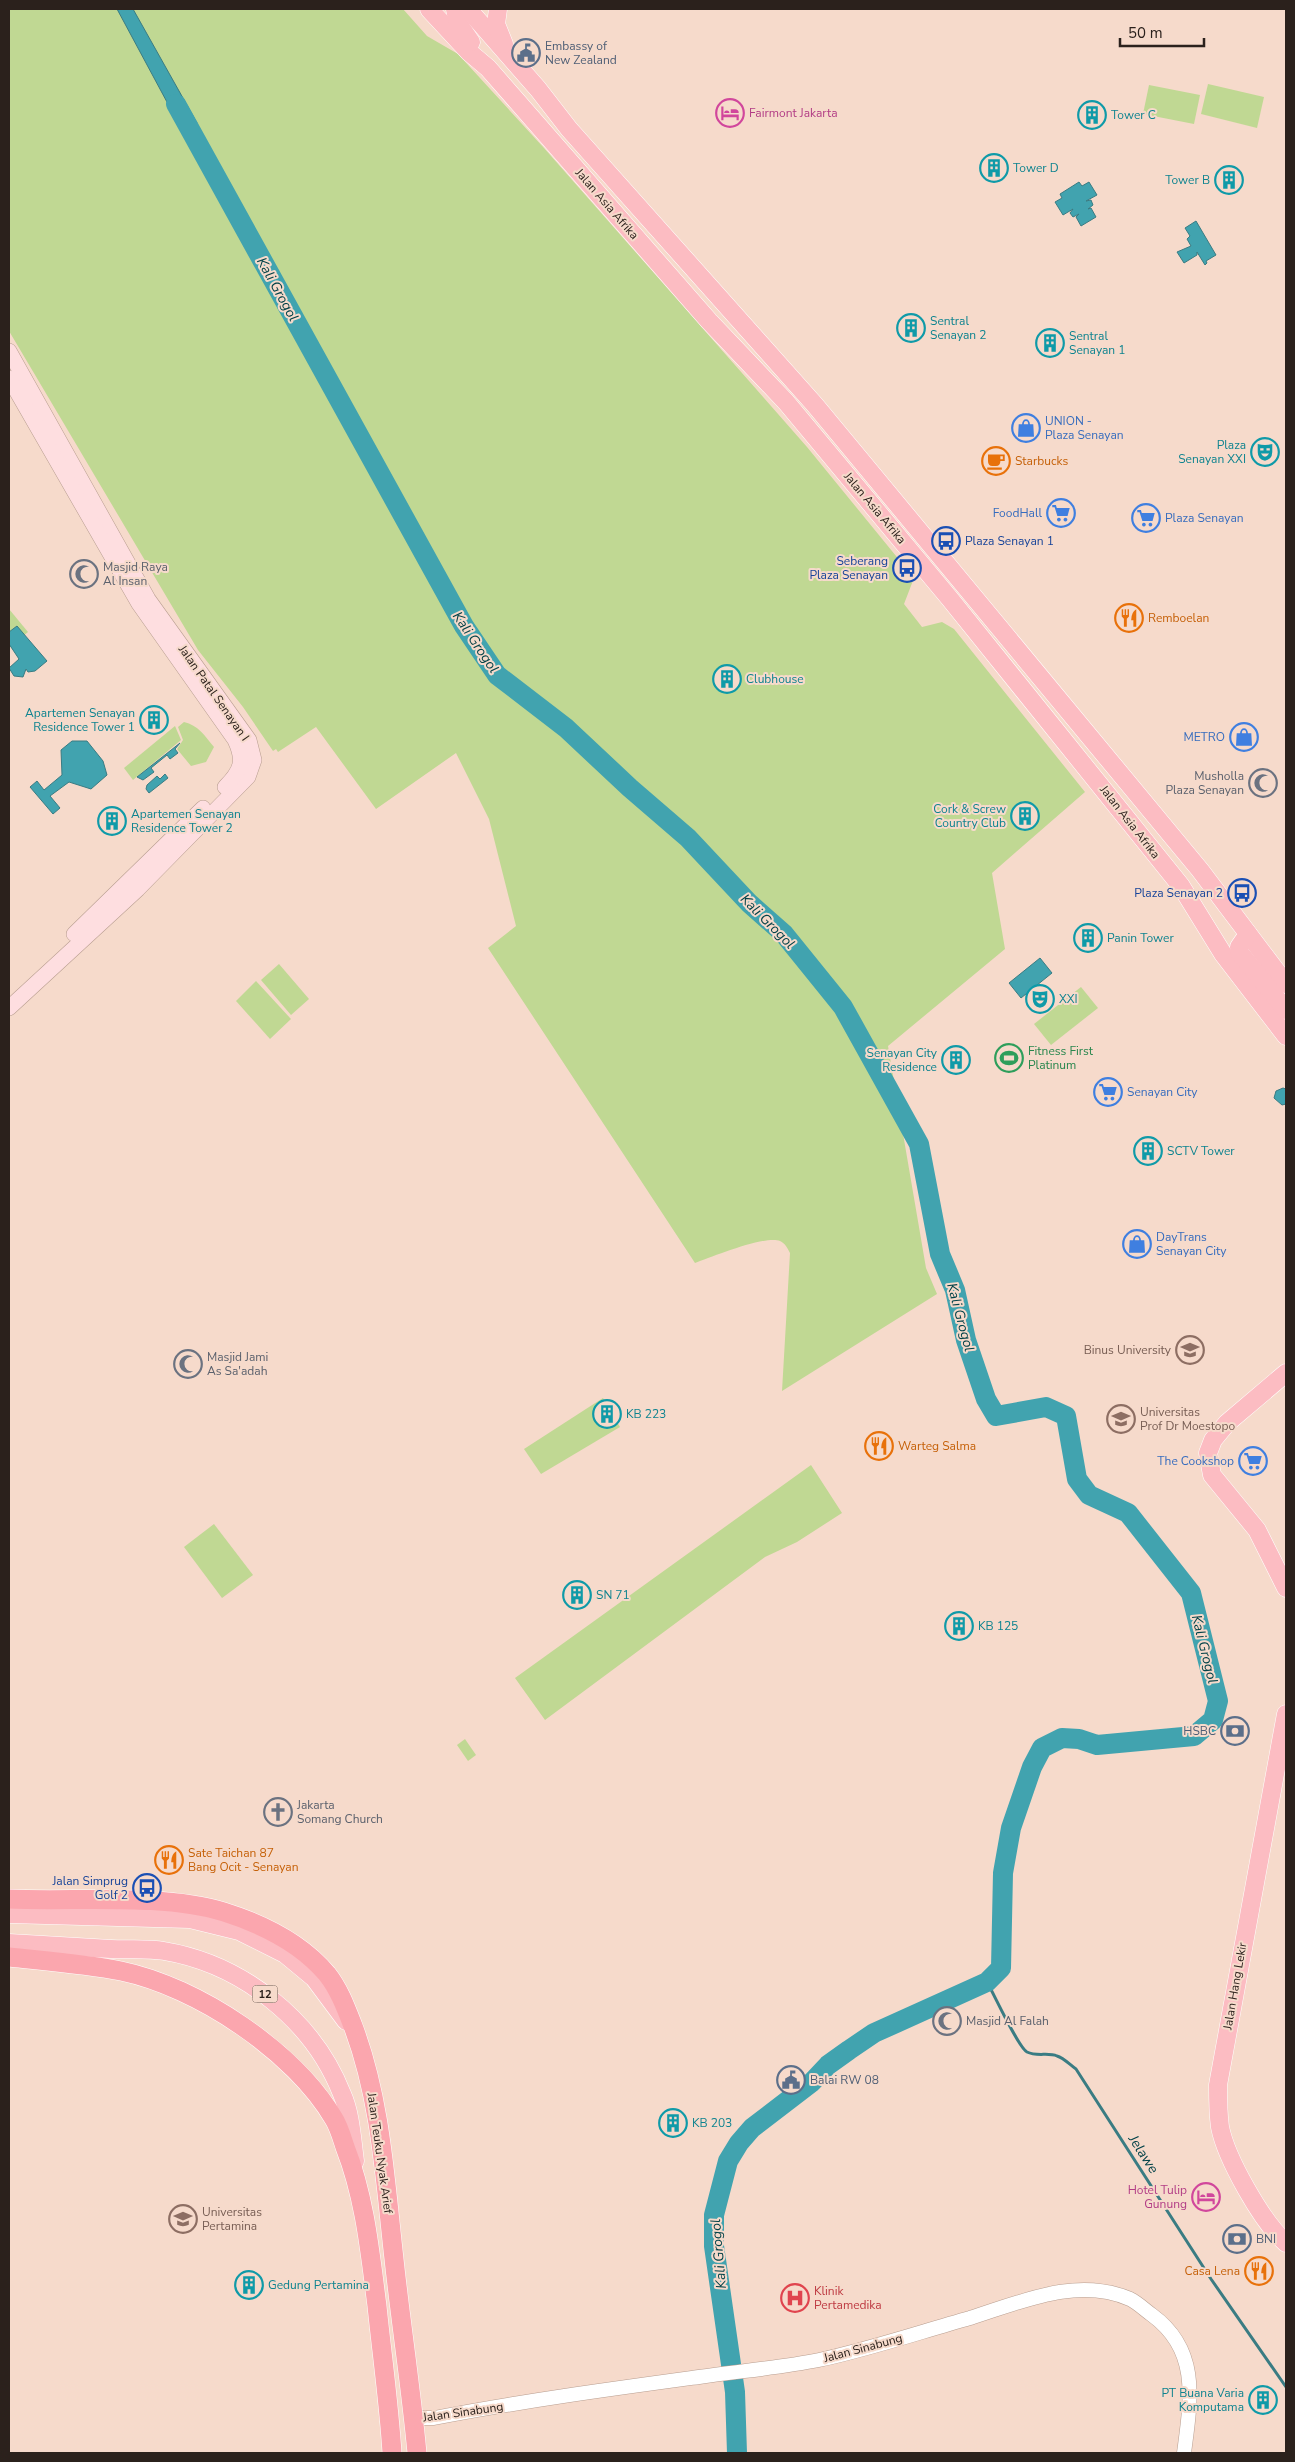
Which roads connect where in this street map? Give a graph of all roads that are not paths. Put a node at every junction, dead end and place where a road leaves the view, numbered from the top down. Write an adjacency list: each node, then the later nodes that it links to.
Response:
1 (429, 9): 6 (main road, Jalan Asia Afrika)
2 (455, 9): 6 (main road)
3 (468, 9): 5 (main road, Jalan Asia Afrika)
4 (498, 9): 5 (main road)
5 (511, 59): 7 (main road, Jalan Asia Afrika)
6 (488, 68): 8 (main road, Jalan Asia Afrika)
7 (569, 129): 8 (main road); 11 (main road, Jalan Asia Afrika)
8 (553, 142): 12 (main road, Jalan Asia Afrika)
9 (9, 351): 16 (main road, Jalan Patal Senayan I)
10 (9, 378): 15 (main road, Jalan Patal Senayan I)
11 (952, 570): 12 (main road); 13 (main road, Jalan Asia Afrika)
12 (937, 583): 18 (main road, Jalan Asia Afrika)
13 (1248, 934): 14 (main road, Jalan Asia Afrika); 17 (main road)
14 (1286, 984)
15 (9, 998)
16 (9, 1008)
17 (1286, 1010)
18 (1286, 1036)
19 (1286, 1373): 20 (main road)
20 (1286, 1588)
21 (1286, 1714): 28 (main road, Jalan Hang Lekir)
22 (9, 1899): 26 (highway)
23 (9, 1914): 26 (main road, Jalan Teuku Nyak Arief)
24 (9, 1942): 27 (main road, Jalan Teuku Nyak Arief / 12)
25 (9, 1957): 27 (highway)
26 (359, 2042): 29 (highway, Jalan Teuku Nyak Arief)
27 (358, 2180): 30 (highway, Jalan Teuku Nyak Arief / 12)
28 (1286, 2243)
29 (414, 2418): 31 (highway, Jalan Teuku Nyak Arief); 32 (street, Jalan Sinabung)
30 (392, 2453)
31 (417, 2453)
32 (1184, 2453)

